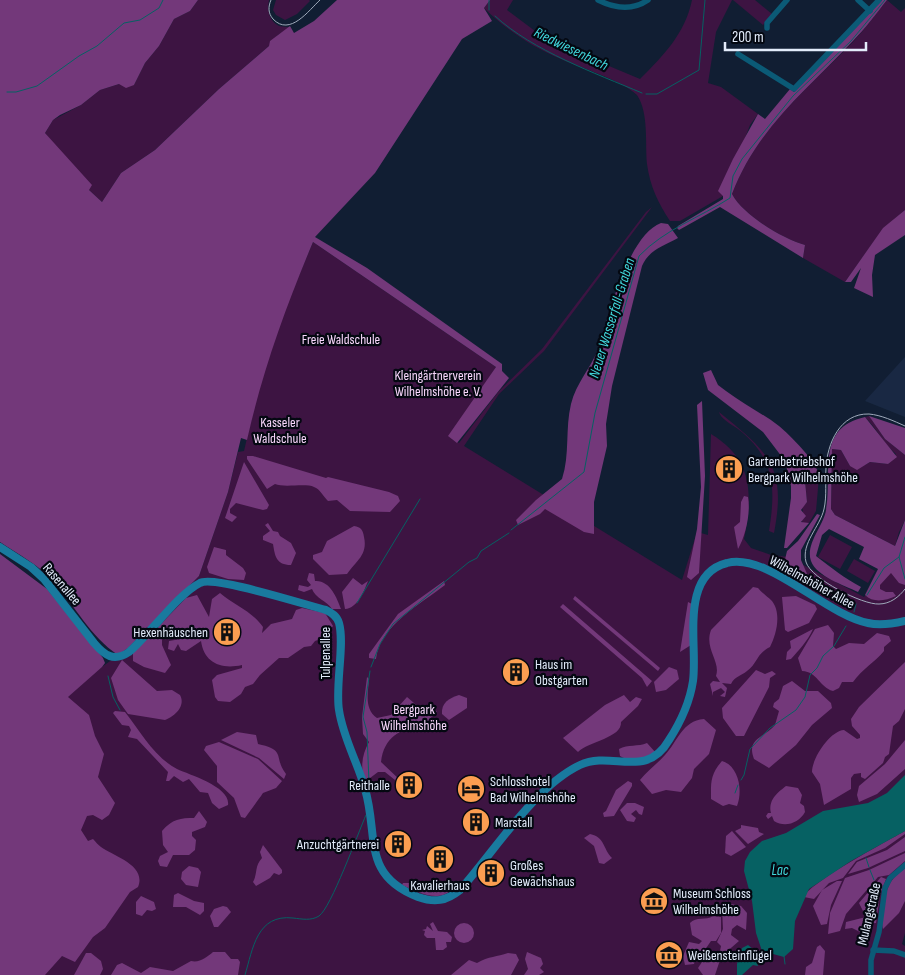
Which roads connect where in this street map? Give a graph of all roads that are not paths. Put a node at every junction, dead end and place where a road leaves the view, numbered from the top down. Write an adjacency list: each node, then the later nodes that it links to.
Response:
1 (598, 0): 2 (street)
2 (648, 0)
3 (787, 0): 7 (street)
4 (858, 0): 6 (street)
5 (879, 0): 6 (street)
6 (870, 10): 8 (street)
7 (767, 28)
8 (738, 54)
9 (0, 547): 11 (main road, Rasenallee)
10 (905, 621): 13 (main road, Wilhelmshöher Allee)
11 (97, 647): 13 (main road, Tulpenallee)
12 (905, 865): 14 (street, Mulangstraße)
13 (460, 890)
14 (873, 950): 15 (street); 16 (street, Mulangstraße)
15 (905, 955)
16 (871, 975)

